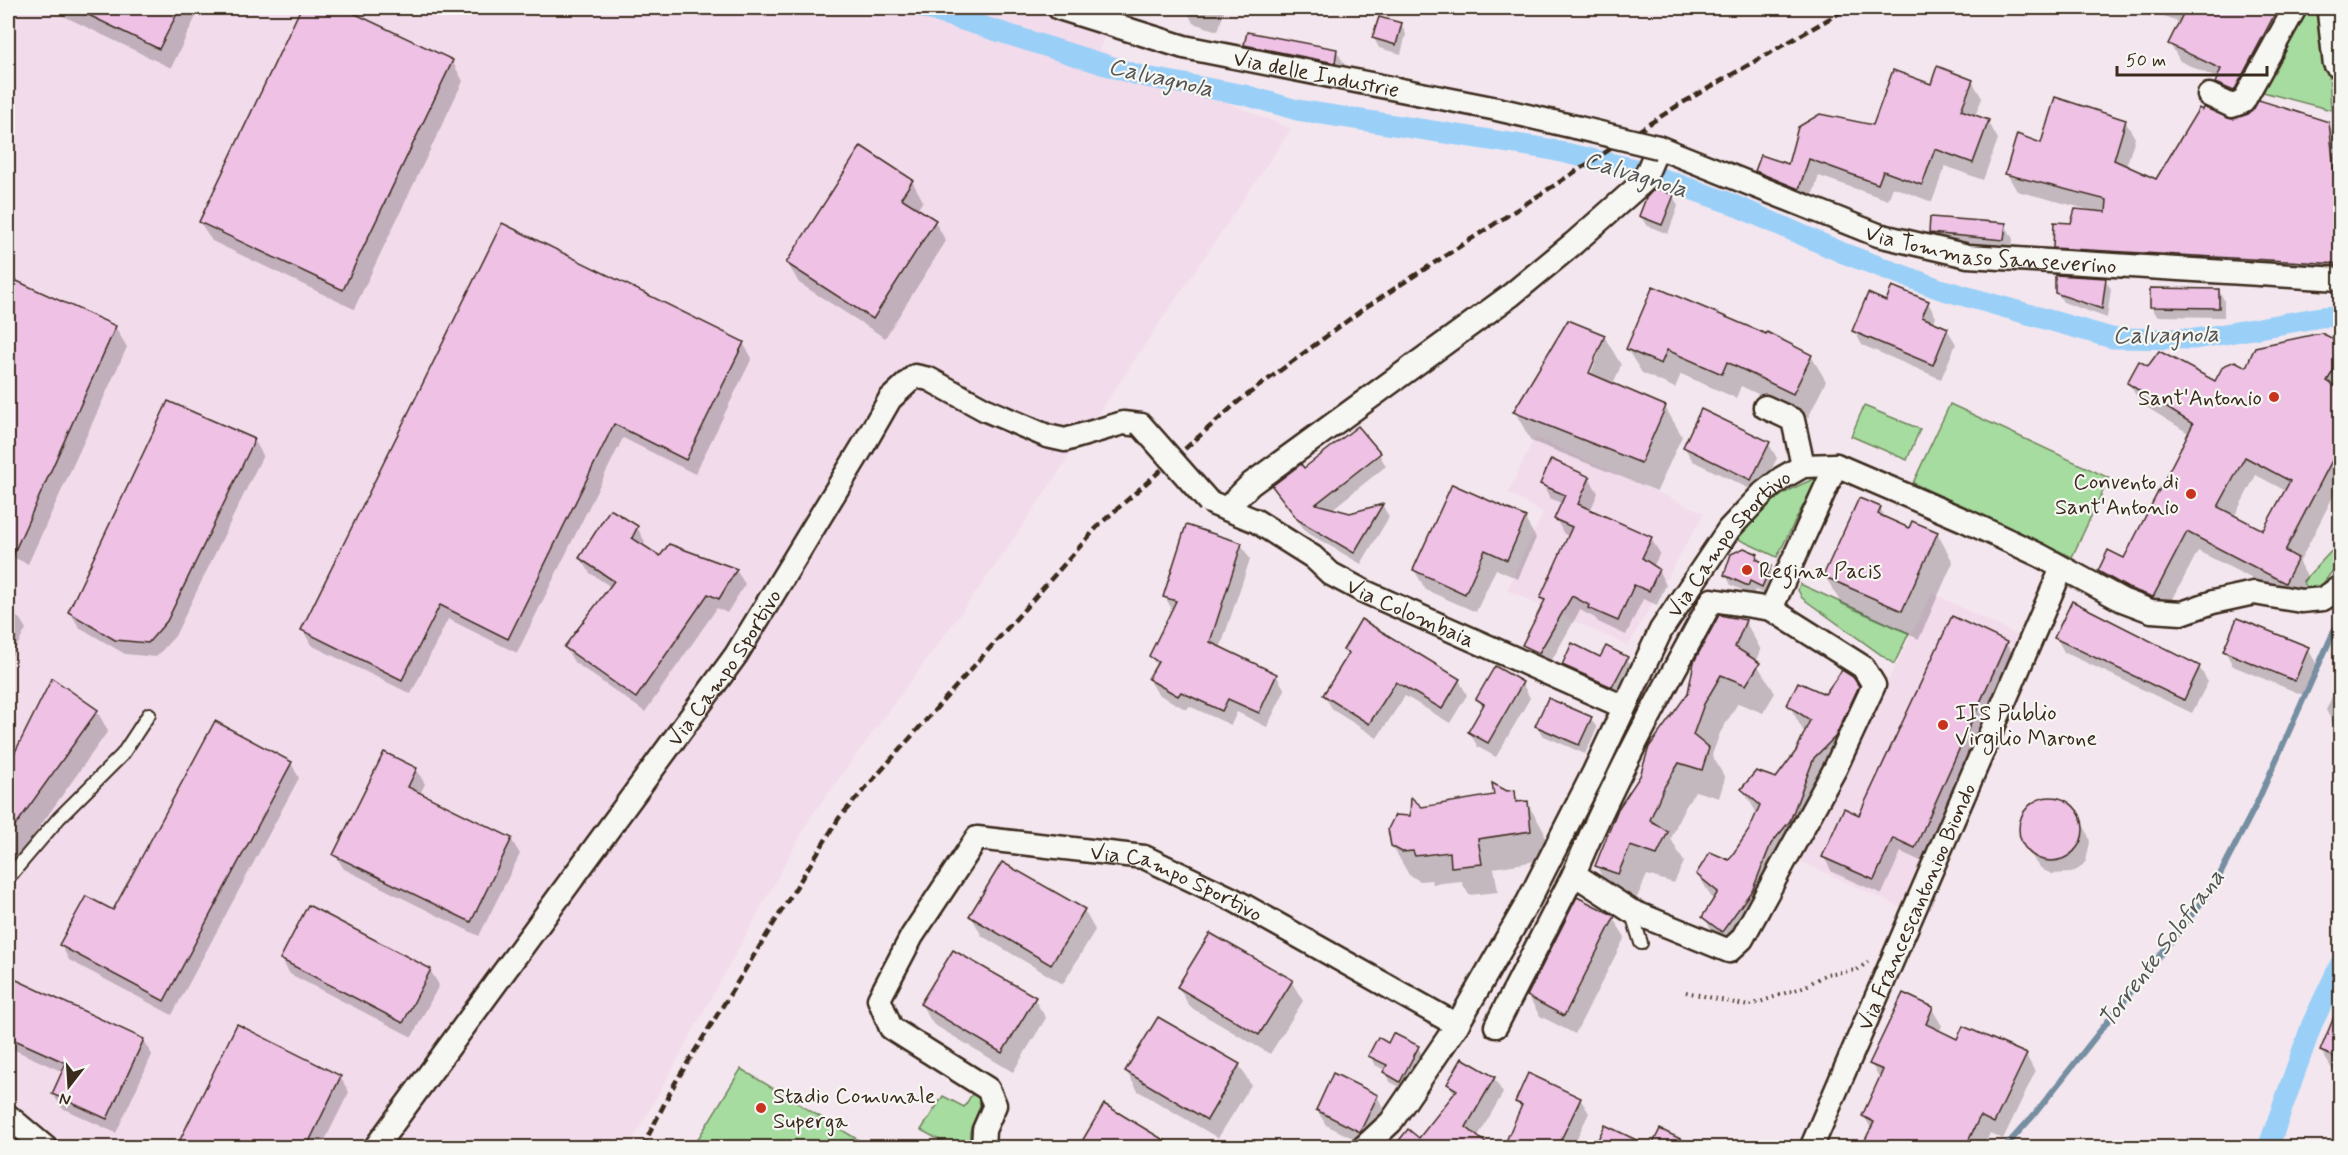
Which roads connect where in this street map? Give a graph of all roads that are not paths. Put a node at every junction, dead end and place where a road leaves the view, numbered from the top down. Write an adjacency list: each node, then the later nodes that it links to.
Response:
1 (1059, 8): 4 (street, Via delle Industrie)
2 (2295, 8): 6 (street)
3 (2334, 8): 5 (main road)
4 (1102, 14): 7 (street, Via delle Industrie, bridge)
5 (2340, 61)
6 (2209, 95)
7 (1651, 164): 8 (street, Via Tommaso Sanseverino); 12 (street)
8 (2340, 279)
9 (1765, 407): 11 (street)
10 (1836, 465): 11 (street, Via Campo Sportivo); 13 (street, Via Campo Sportivo); 15 (street)
11 (1803, 466): 16 (street, Via Campo Sportivo)
12 (1218, 505): 16 (street, Via Colombaia); 27 (street, Via Campo Sportivo, bridge)
13 (2062, 568): 14 (street, Via Campo Sportivo); 25 (street, Via Francescantonioo Biondo)
14 (2340, 587)
15 (1771, 609): 18 (street); 20 (street)
16 (1624, 707): 22 (street, Via Campo Sportivo)
17 (149, 714): 19 (lane)
18 (1574, 874): 20 (street); 23 (street)
19 (8, 878)
20 (1631, 911): 21 (lane)
21 (1641, 943)
22 (1457, 1025): 28 (street, Via Campo Sportivo); 29 (street, Via Campo Sportivo)
23 (1496, 1026)
24 (8, 1116): 26 (street)
25 (1812, 1146)
26 (46, 1148)
27 (375, 1148)
28 (983, 1148)
29 (1364, 1148)

